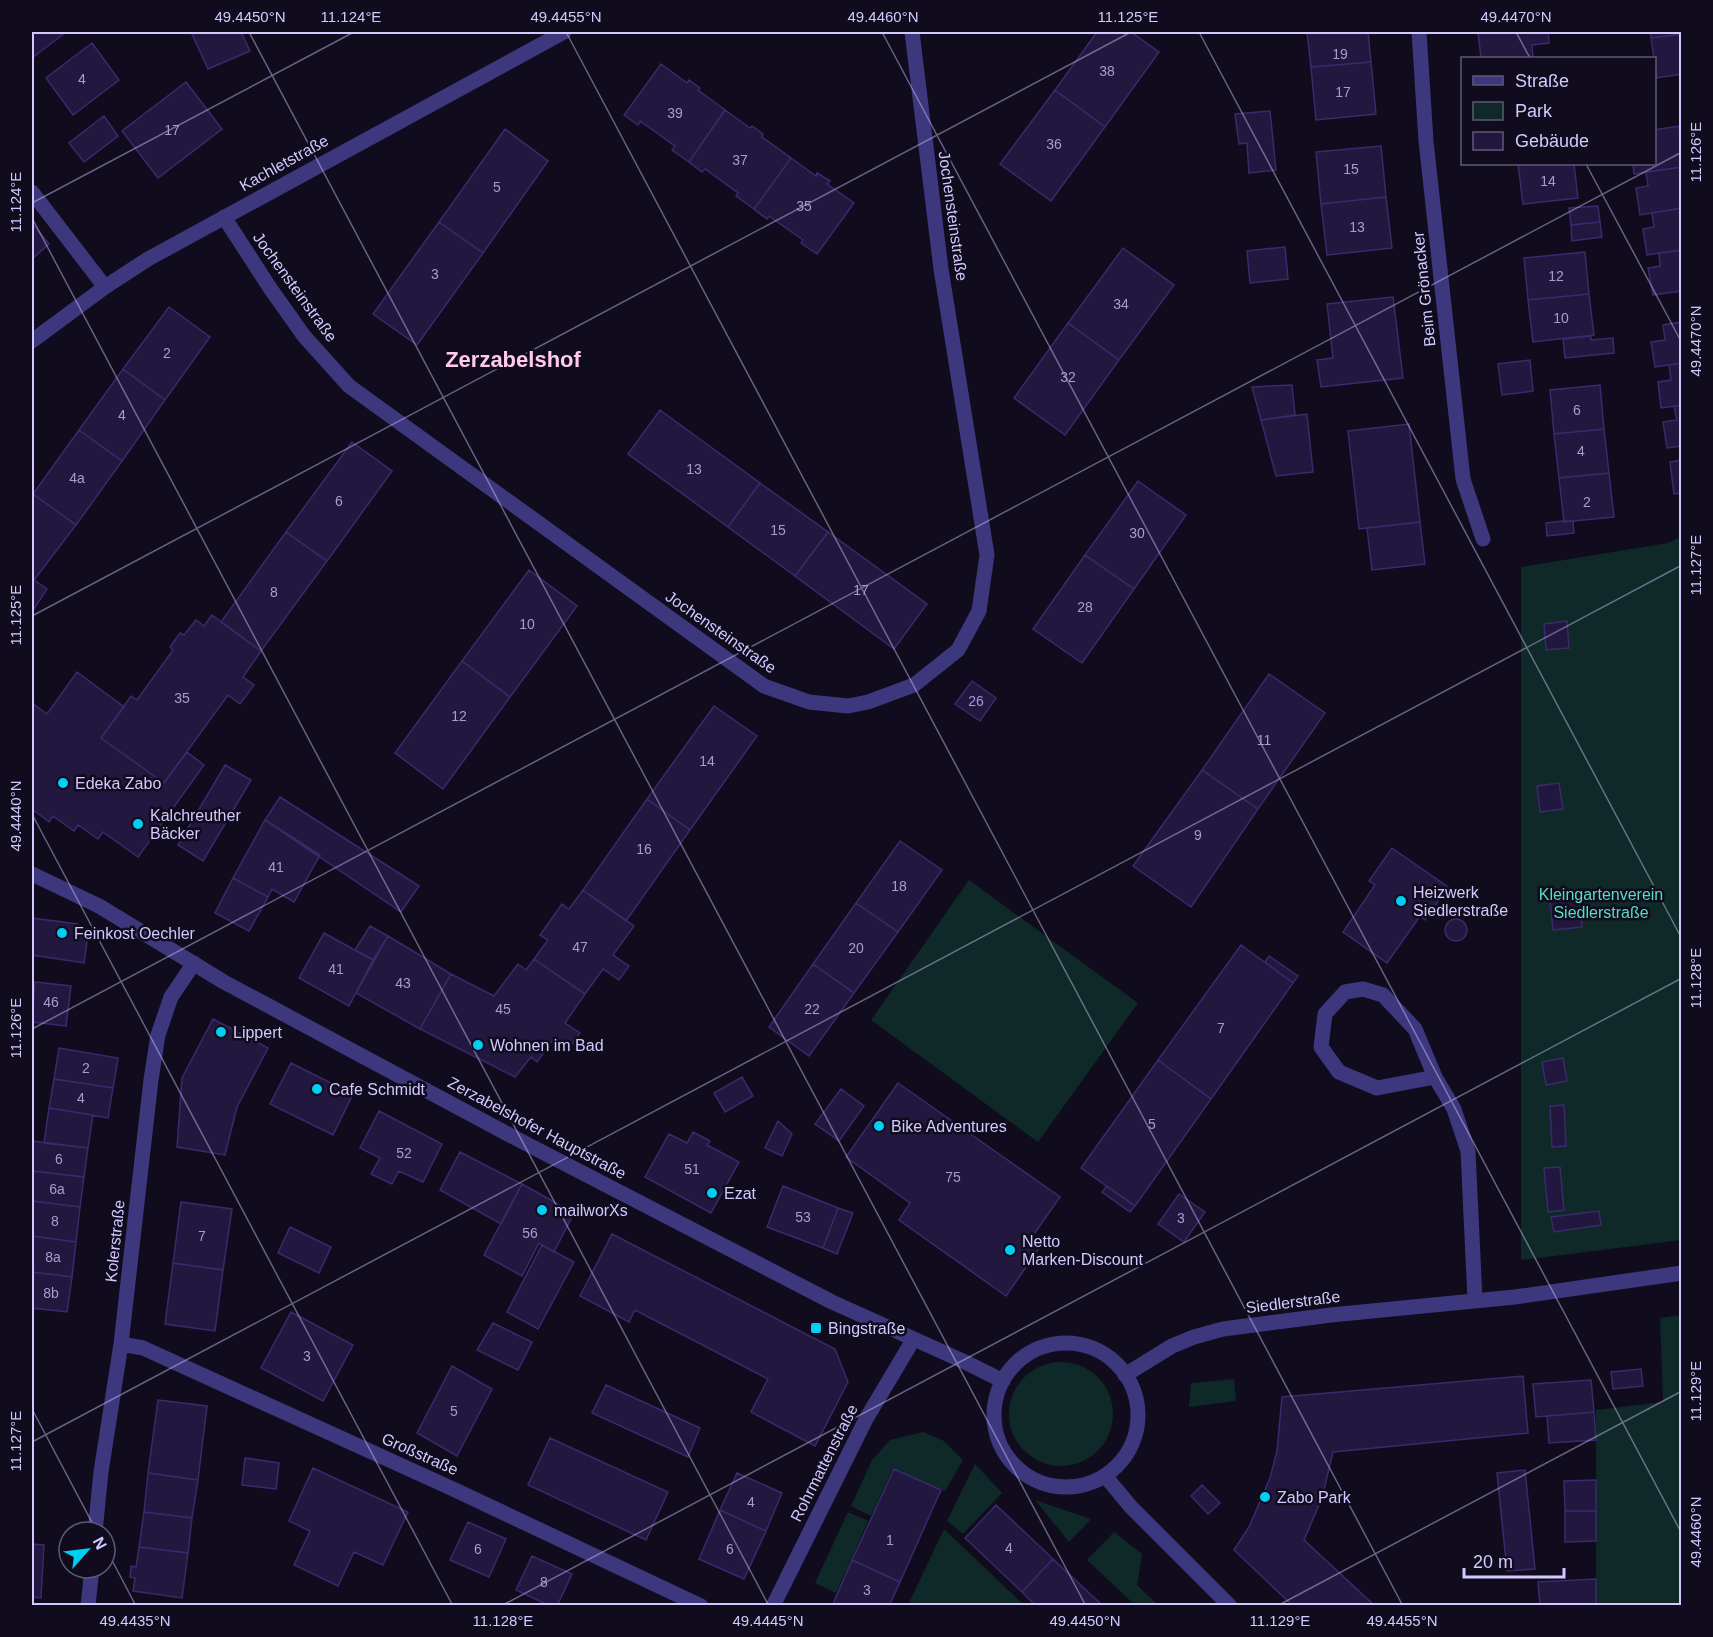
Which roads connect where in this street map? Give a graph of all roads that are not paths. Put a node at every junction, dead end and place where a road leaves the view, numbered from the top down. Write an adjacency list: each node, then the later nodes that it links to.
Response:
1 (564, 32): 5 (street, Kachletstraße)
2 (912, 32): 5 (street, Jochensteinstraße)
3 (1419, 32): 8 (street, Beim Grönacker)
4 (32, 192): 6 (street)
5 (224, 217): 6 (street, Kachletstraße)
6 (105, 286): 7 (street, Kachletstraße)
7 (32, 341)
8 (1483, 539)
9 (32, 874): 10 (street, Zerzabelshofer Hauptstraße)
10 (194, 963): 14 (street, Zerzabelshofer Hauptstraße); 15 (street, Kolerstraße)
11 (1434, 1077): 11 (street); 13 (street)
12 (1682, 1273): 13 (street, Siedlerstraße)
13 (1475, 1300): 16 (street, Siedlerstraße)
14 (913, 1340): 17 (street, Zerzabelshofer Hauptstraße); 23 (street, Rohrmattenstraße)
15 (121, 1344): 19 (street, Kolerstraße); 22 (street, Großstraße)
16 (1125, 1375): 17 (street); 18 (street)
17 (1003, 1381): 18 (street)
18 (1106, 1477): 24 (street)
19 (96, 1520)
20 (91, 1580): 21 (street)
21 (88, 1605)
22 (701, 1605)
23 (773, 1605)
24 (1230, 1605)

